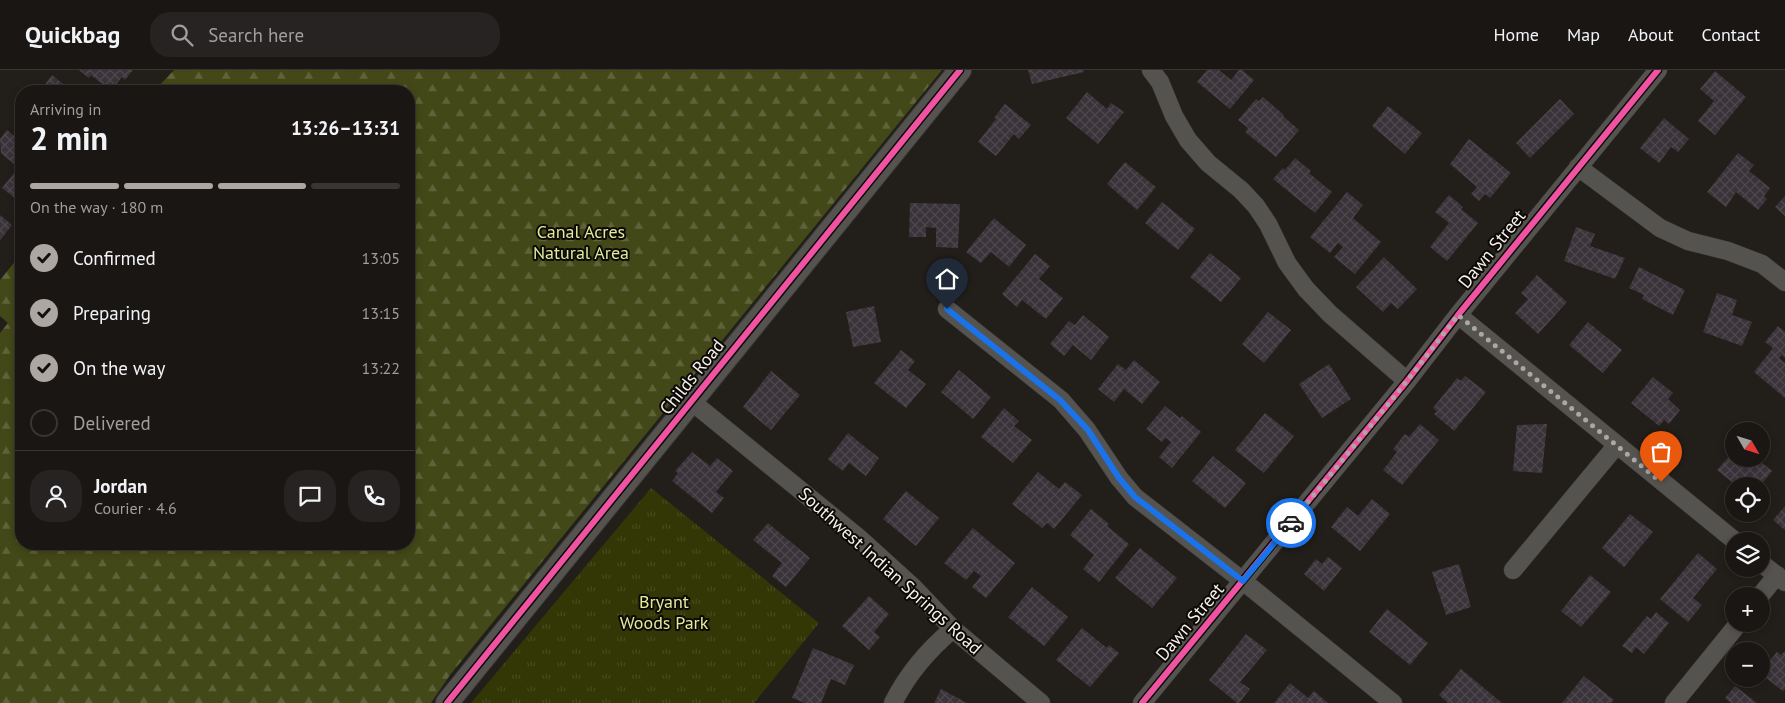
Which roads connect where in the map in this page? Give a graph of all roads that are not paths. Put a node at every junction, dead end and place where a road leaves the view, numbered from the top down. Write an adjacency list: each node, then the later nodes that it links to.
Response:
1 (960, 70): 9 (street, Childs Road)
2 (1151, 70): 8 (street)
3 (1658, 70): 4 (street, Dawn Street)
4 (1578, 167): 5 (street); 7 (street, Dawn Street)
5 (1785, 282)
6 (947, 309): 15 (street)
7 (1458, 315): 8 (street, Dawn Street); 10 (street)
8 (1407, 381): 15 (street, Dawn Street)
9 (692, 400): 17 (street, Southwest Indian Springs Road); 19 (street, Childs Road)
10 (1616, 446): 11 (street); 13 (street)
11 (1725, 533)
12 (1770, 569): 14 (street)
13 (1513, 570)
14 (1781, 578): 16 (street)
15 (1243, 581): 22 (street, Dawn Street); 23 (street)
16 (1770, 587)
17 (953, 630): 20 (street); 21 (street, Southwest Indian Springs Road)
18 (1732, 632): 24 (street)
19 (447, 703)
20 (893, 703)
21 (1041, 703)
22 (1142, 703)
23 (1393, 703)
24 (1674, 703)

